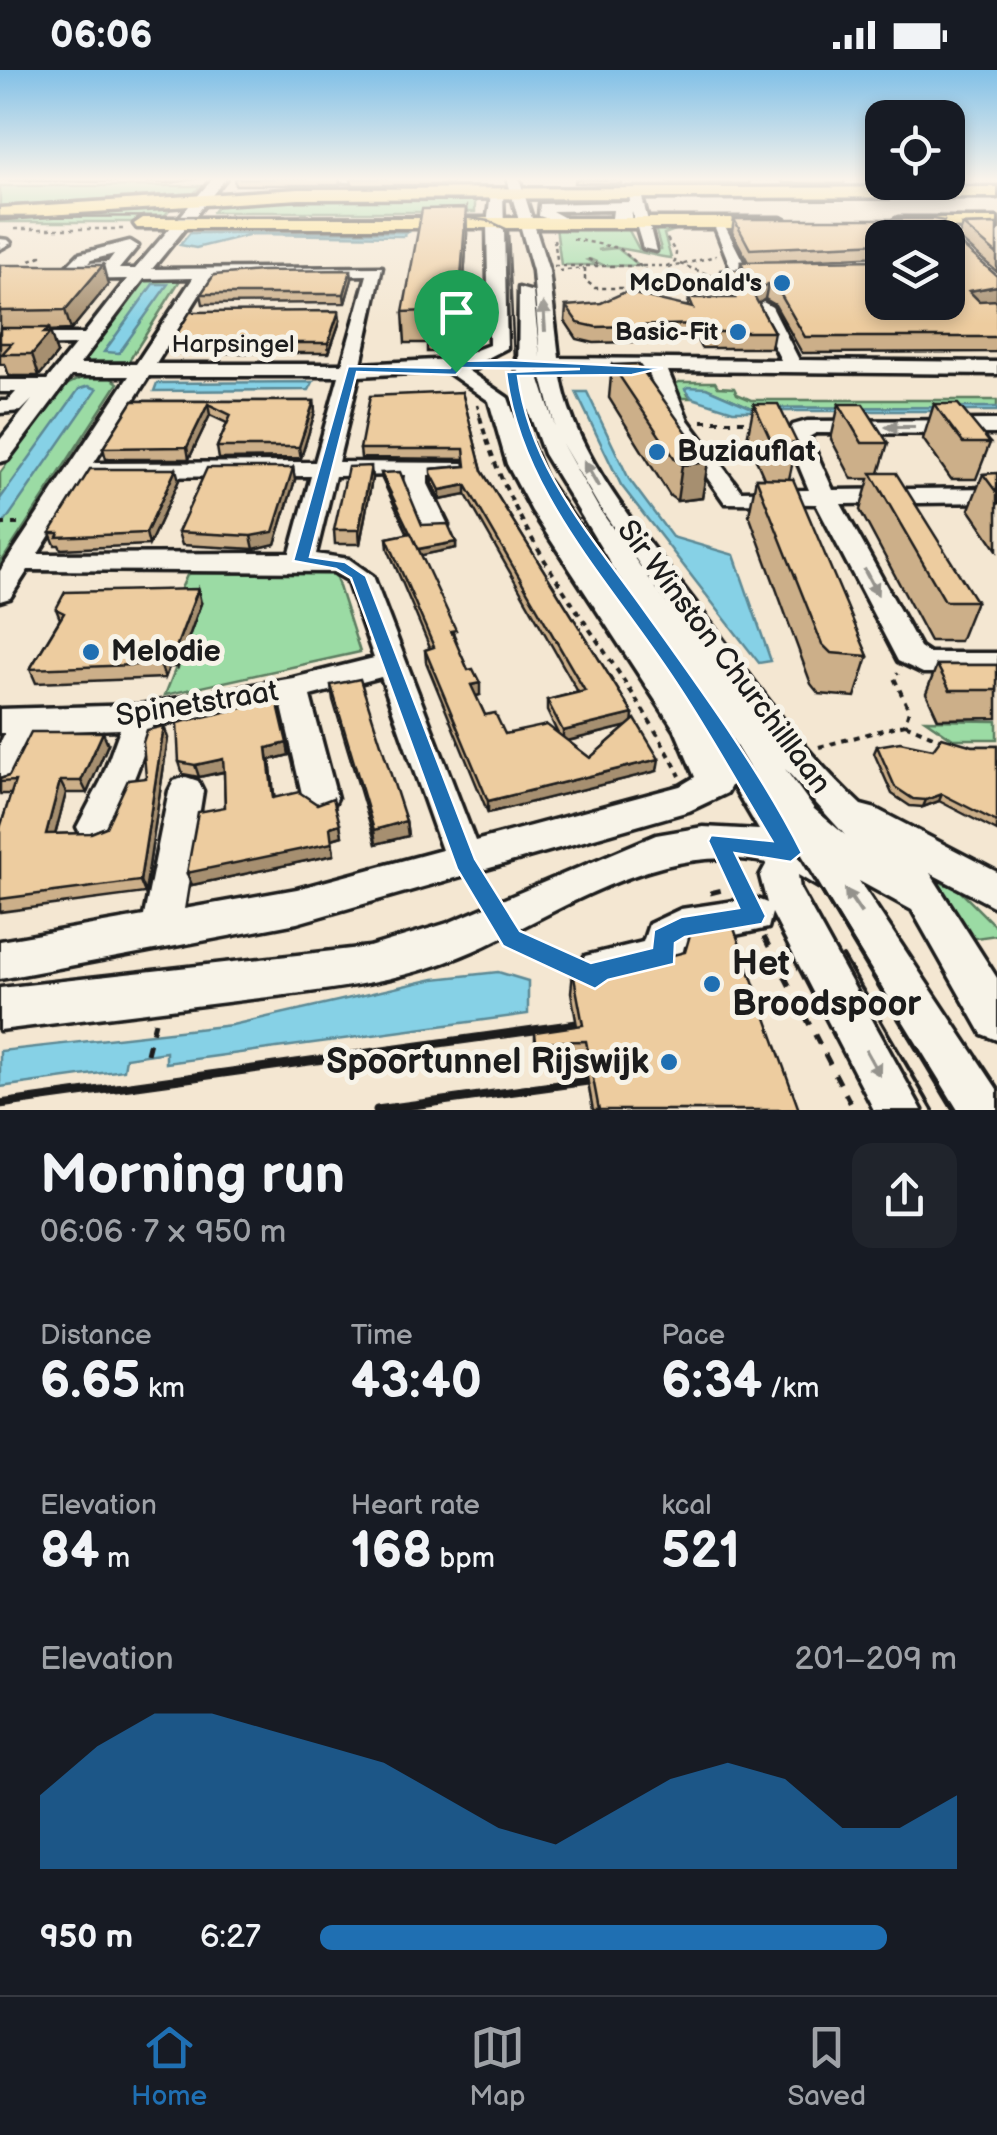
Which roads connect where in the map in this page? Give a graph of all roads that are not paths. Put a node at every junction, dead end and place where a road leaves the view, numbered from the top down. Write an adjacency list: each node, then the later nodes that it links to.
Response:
1 (144, 227): 7 (main road)
2 (176, 227): 11 (street)
3 (513, 227): 20 (street, Sir Winston Churchilllaan)
4 (513, 227): 20 (street, Sir Winston Churchilllaan)
5 (515, 227): 20 (street, Sir Winston Churchilllaan, one-way to 5)
6 (720, 228): 8 (street)
7 (1, 237)
8 (736, 264)
9 (204, 274): 11 (street); 18 (street); 19 (street)
10 (0, 276): 11 (street)
11 (142, 276): 14 (street)
12 (763, 307): 15 (street)
13 (0, 340): 14 (street)
14 (92, 340): 21 (street)
15 (790, 360)
16 (657, 368): 17 (street, Harpsingel); 20 (street, Harpsingel); 31 (street)
17 (997, 368)
18 (352, 369): 19 (street, Harpsingel); 20 (street, Harpsingel); 27 (street)
19 (142, 370): 21 (street, Harpsingel); 28 (street)
20 (506, 371): 44 (street, Sir Winston Churchilllaan, one-way to 20); 46 (street, Sir Winston Churchilllaan); 47 (street, Sir Winston Churchilllaan)
21 (50, 381): 22 (street, Harpsingel); 23 (street); 25 (street)
22 (0, 386)
23 (0, 408)
24 (997, 427): 31 (street, one-way to 31)
25 (0, 454)
26 (456, 468): 29 (street)
27 (326, 469): 28 (street); 29 (street); 33 (street)
28 (78, 470): 34 (street)
29 (417, 472): 32 (street)
30 (997, 495): 31 (street)
31 (824, 496): 36 (street, one-way to 36)
32 (435, 525)
33 (301, 561): 34 (street); 37 (street)
34 (18, 562): 35 (street)
35 (0, 592)
36 (997, 663)
37 (391, 664): 38 (street, Spinetstraat); 47 (street)
38 (293, 689): 39 (street, Spinetstraat); 43 (street)
39 (140, 717): 40 (street, Spinetstraat); 45 (street)
40 (14, 721): 41 (street)
41 (0, 777)
42 (186, 792): 51 (street)
43 (320, 798)
44 (838, 806): 46 (street); 48 (street); 50 (street, Sir Winston Churchilllaan)
45 (95, 827)
46 (796, 836): 50 (street, Sir Winston Churchilllaan); 54 (street); 56 (street, one-way to 56); 57 (street, one-way to 46)
47 (465, 862): 51 (street)
48 (997, 891)
49 (747, 901): 53 (street)
50 (930, 904): 55 (street)
51 (161, 931): 52 (street)
52 (0, 960)
53 (595, 977)
54 (0, 1009)
55 (997, 1019)
56 (898, 1110)
57 (984, 1110)

